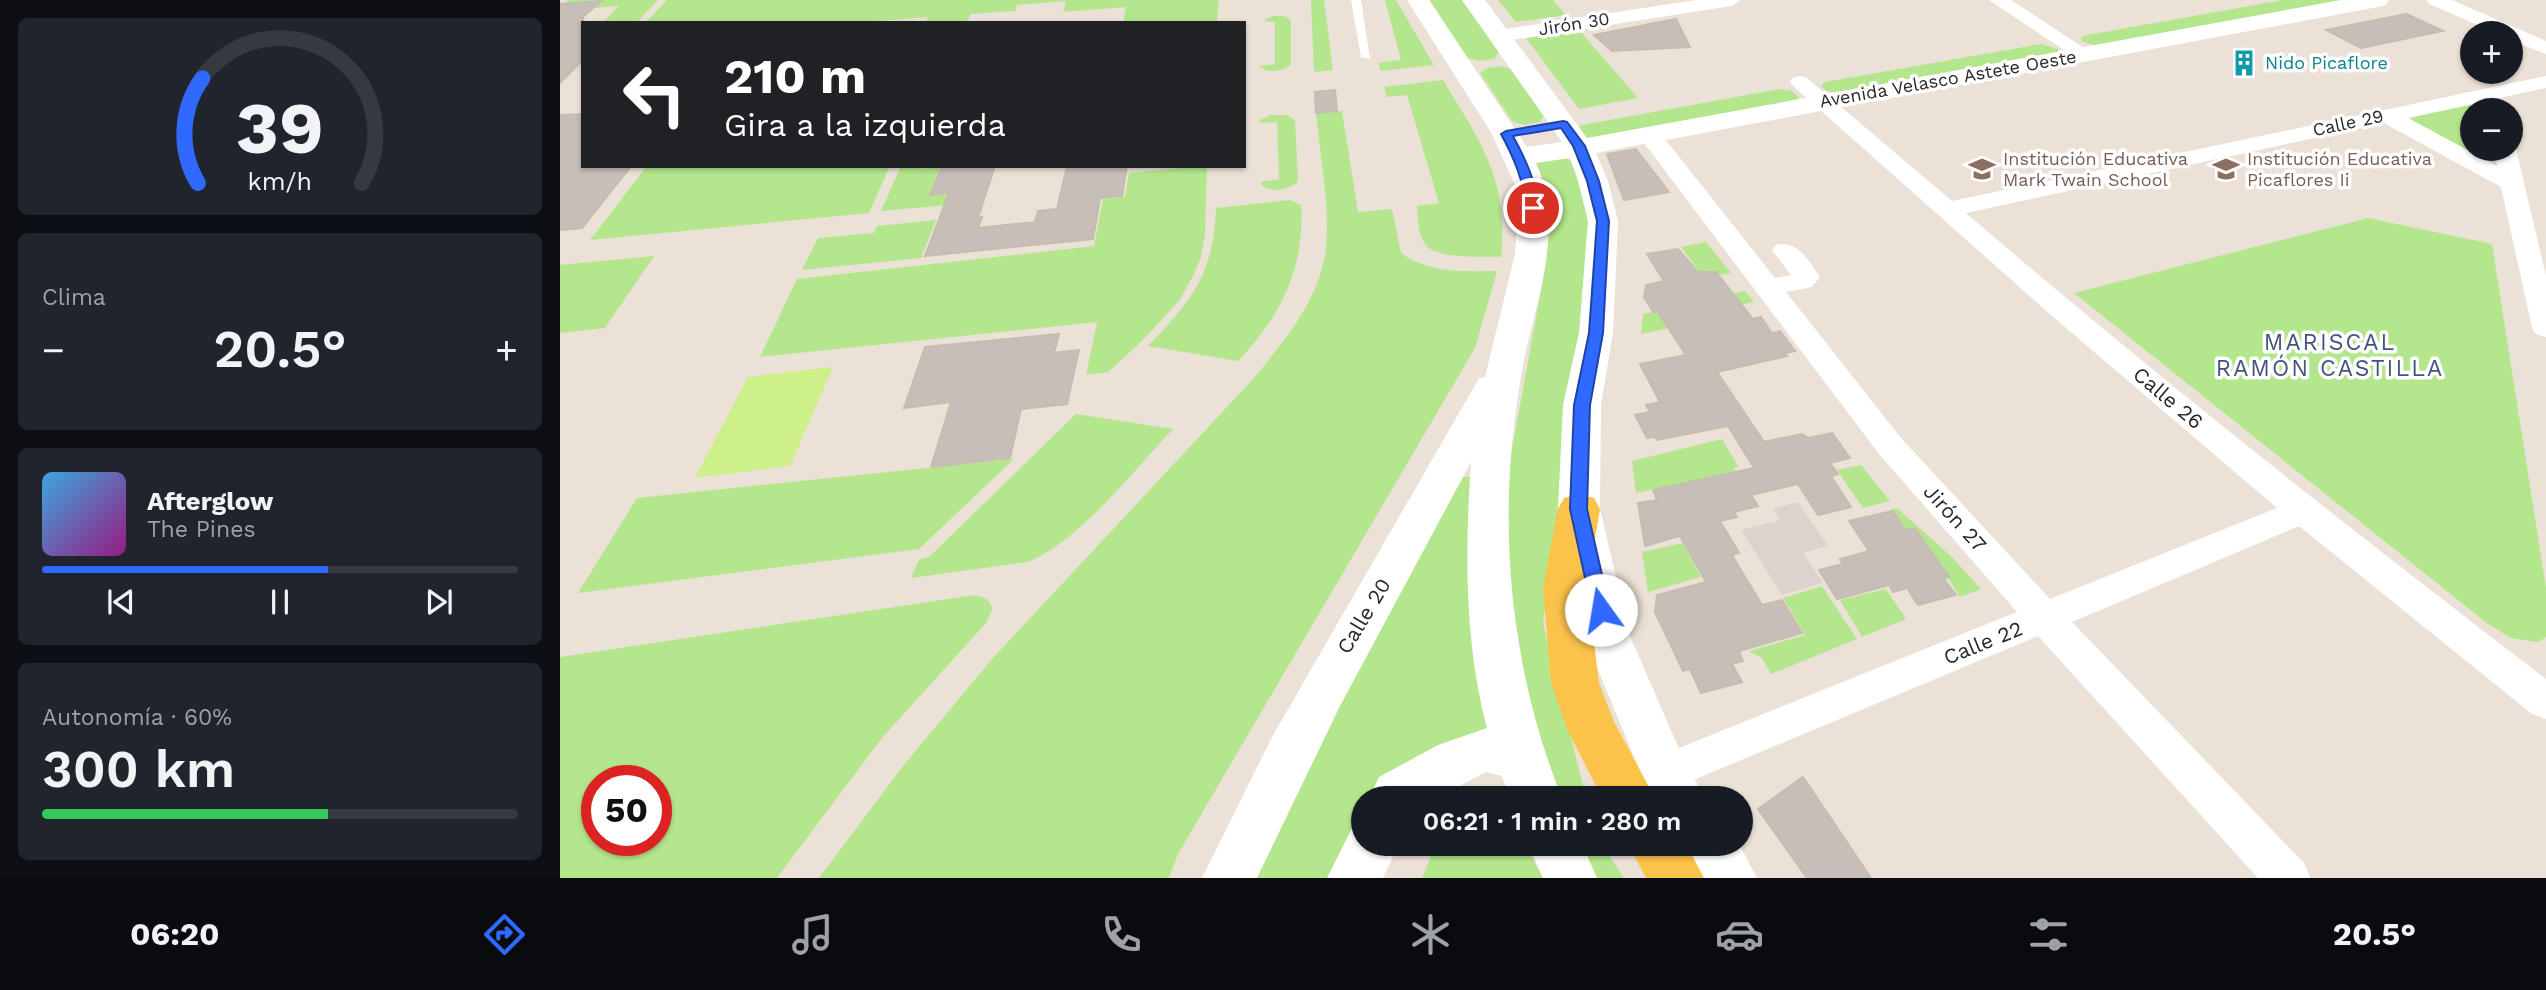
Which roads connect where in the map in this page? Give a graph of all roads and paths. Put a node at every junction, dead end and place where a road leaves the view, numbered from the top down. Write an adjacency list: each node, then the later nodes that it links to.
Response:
1 (1356, 0): 14 (lane)
2 (1418, 0): 15 (main road)
3 (1473, 0): 9 (main road)
4 (1732, 0): 9 (street, Jirón 30)
5 (1998, 0): 10 (street)
6 (2258, 0): 10 (main road, Avenida Velasco Astete Oeste)
7 (2378, 0): 13 (main road, Avenida Velasco Astete Oeste)
8 (2436, 0): 11 (street)
9 (1499, 36): 15 (main road)
10 (2055, 36): 12 (main road, Avenida Velasco Astete Oeste); 13 (street)
11 (2546, 48)
12 (1961, 53)
13 (2083, 54): 17 (main road, Avenida Velasco Astete Oeste)
14 (1366, 57)
15 (1489, 63): 22 (main road); 22 (main road)
16 (2546, 82): 18 (street, Calle 29)
17 (1806, 87): 21 (main road, Avenida Velasco Astete Oeste); 25 (street, Calle 26)
18 (2505, 98)
19 (2460, 106): 20 (street, Calle 29)
20 (2386, 115): 24 (street); 25 (street, Calle 29)
21 (1649, 134): 22 (main road, Avenida Velasco Astete Oeste); 27 (street, Jirón 27)
22 (1552, 135): 29 (main road); 37 (main road)
23 (2507, 161): 24 (street)
24 (2511, 183): 28 (street)
25 (1946, 209): 30 (street, Calle 26)
26 (1785, 250): 27 (street)
27 (1769, 287): 31 (street, Jirón 27)
28 (2546, 328)
29 (1507, 358): 35 (main road); 43 (main road, Calle 20)
30 (2302, 511): 31 (street, Calle 22); 32 (street, Calle 26)
31 (2045, 618): 38 (street, Calle 22); 48 (street, Jirón 27)
32 (2488, 655): 33 (street); 34 (street, Calle 26)
33 (2546, 671)
34 (2546, 702)
35 (1527, 778): 36 (main road)
36 (1411, 786)
37 (1653, 786)
38 (1666, 786)
39 (1366, 856): 44 (main road)
40 (1560, 856): 45 (main road)
41 (1663, 856): 46 (main road)
42 (1716, 856): 47 (main road)
43 (1229, 878)
44 (1354, 878)
45 (1570, 878)
46 (1677, 878)
47 (1730, 878)
48 (2288, 878)

